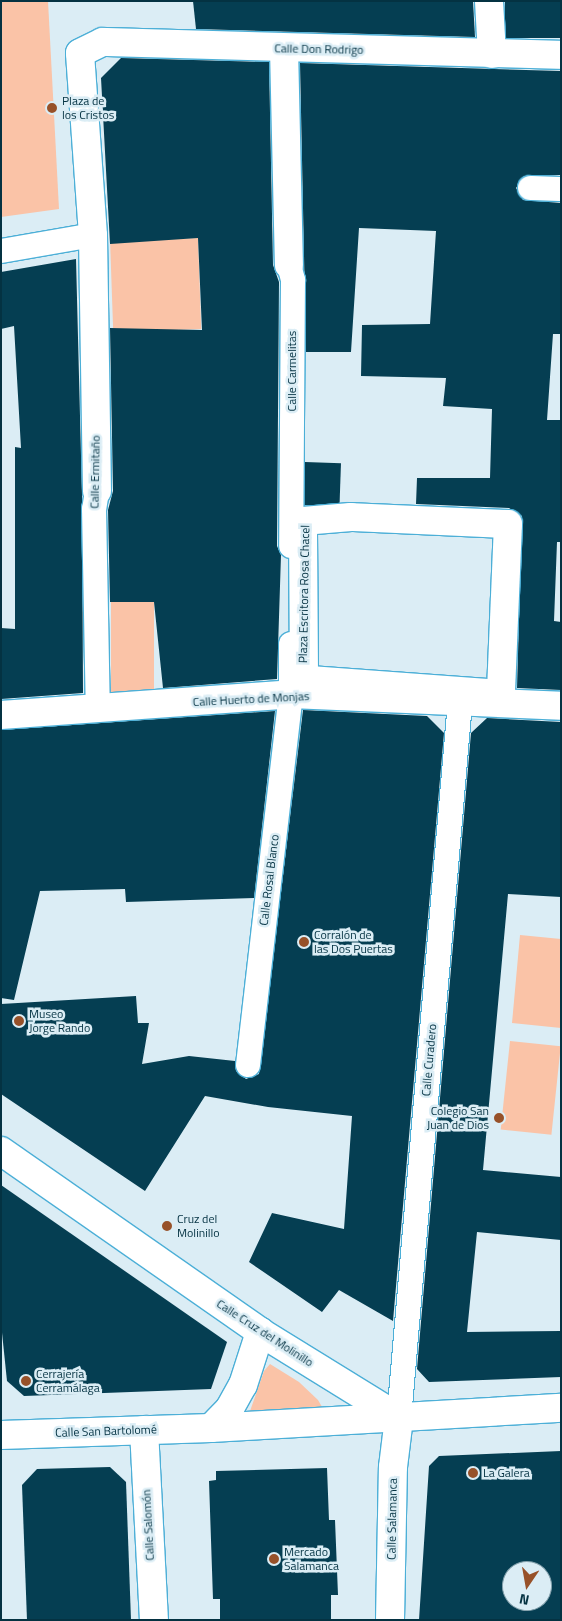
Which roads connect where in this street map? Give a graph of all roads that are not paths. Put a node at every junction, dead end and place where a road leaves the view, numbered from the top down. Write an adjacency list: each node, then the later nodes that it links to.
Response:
1 (489, 1): 3 (street)
2 (284, 48): 3 (street, Calle Don Rodrigo); 7 (street, Calle Don Rodrigo); 9 (street, Calle Carmelitas)
3 (492, 54): 4 (street, Calle Don Rodrigo)
4 (561, 55)
5 (530, 188): 6 (lane)
6 (561, 189)
7 (92, 235): 8 (lane); 10 (street, Calle Ermitaño)
8 (1, 251)
9 (289, 265): 12 (lane, Calle Carmelitas)
10 (97, 491): 15 (lane, Calle Ermitaño)
11 (500, 685): 11 (street, Plaza Escritora Rosa Chacel)
12 (291, 694): 13 (street, Calle Huerto de Monjas); 15 (street, Calle Huerto de Monjas); 17 (lane, Calle Rosal Blanco)
13 (460, 702): 14 (street, Calle Huerto de Monjas); 21 (lane, Calle Curadero)
14 (561, 706)
15 (98, 709): 16 (street, Calle Huerto de Monjas)
16 (1, 715)
17 (248, 1065)
18 (1, 1151): 19 (street, Calle Cruz del Molinillo)
19 (260, 1332): 21 (street, Calle Cruz del Molinillo); 22 (street)
20 (561, 1408): 21 (street)
21 (399, 1418): 22 (street, Calle San Bartolomé); 26 (street, Calle Salamanca)
22 (211, 1428): 23 (street, Calle San Bartolomé)
23 (144, 1430): 24 (street, Calle San Bartolomé); 25 (street, Calle Salomón)
24 (1, 1435)
25 (154, 1620)
26 (390, 1620)

